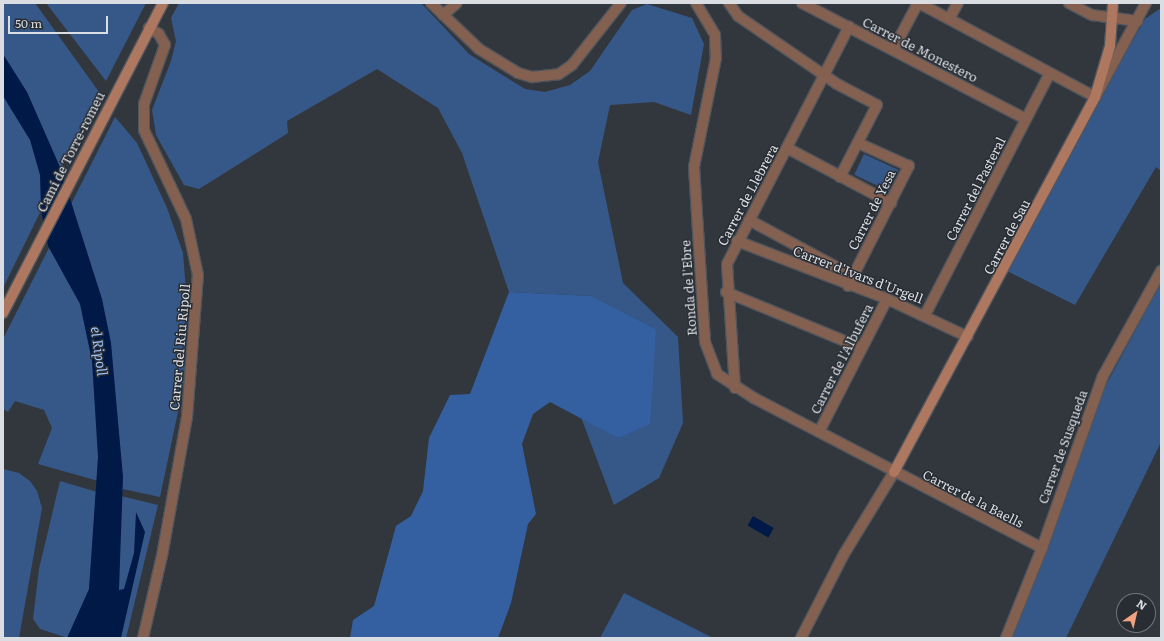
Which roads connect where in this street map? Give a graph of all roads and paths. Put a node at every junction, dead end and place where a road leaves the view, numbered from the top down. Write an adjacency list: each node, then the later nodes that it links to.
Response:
1 (162, 3): 18 (street, Camí de Torre-romeu)
2 (431, 3): 13 (street)
3 (457, 3): 13 (street)
4 (621, 3): 13 (street)
5 (696, 3): 39 (street, Ronda de l'Ebre)
6 (729, 3): 21 (street)
7 (802, 3): 17 (street, Carrer de Monestero)
8 (918, 3): 15 (street); 19 (street)
9 (958, 3): 15 (street)
10 (1069, 3): 14 (street)
11 (1113, 3): 14 (street, Carrer de Sau)
12 (1146, 3): 16 (street)
13 (444, 15)
14 (1112, 16): 16 (street); 22 (street, Carrer de Sau)
15 (949, 19): 20 (street)
16 (1138, 20): 22 (street)
17 (849, 27): 19 (street, Carrer de Monestero); 21 (street, Carrer de Llebrera)
18 (149, 28): 35 (street, Camí de Torre-romeu); 43 (street, Carrer del Riu Ripoll)
19 (893, 50): 23 (street, Carrer de Monestero)
20 (1050, 73): 22 (street); 23 (street, Carrer del Pasteral)
21 (826, 75): 24 (street); 25 (street, Carrer de Llebrera)
22 (1095, 96): 37 (street, Carrer de Sau)
23 (1026, 119): 36 (street, Carrer del Pasteral)
24 (858, 143): 26 (street); 27 (street, Carrer de Yesa)
25 (787, 148): 26 (street); 28 (street, Carrer de Llebrera)
26 (840, 177): 27 (street)
27 (891, 203): 31 (street, Carrer de Yesa)
28 (749, 220): 29 (street, Carrer de Llebrera); 31 (street, Carrer d'Ivars d'Urgell)
29 (737, 241): 32 (street, Carrer d'Ivars d'Urgell); 33 (street, Carrer de Llebrera)
30 (1161, 272): 42 (street, Carrer de Susqueda)
31 (853, 276): 32 (street, Carrer de Yesa)
32 (848, 286): 34 (street, Carrer d'Ivars d'Urgell)
33 (726, 292): 38 (street); 39 (street, Carrer de Llebrera)
34 (888, 299): 36 (street, Carrer d'Ivars d'Urgell); 38 (street, Carrer de l'Albufera)
35 (3, 313)
36 (924, 315): 37 (street, Carrer d'Ivars d'Urgell)
37 (968, 337): 41 (street, Carrer de Sau)
38 (862, 348): 40 (street, Carrer de l'Albufera)
39 (735, 388): 40 (street, Ronda de l'Ebre)
40 (819, 432): 41 (street, Ronda de l'Ebre)
41 (894, 472): 42 (street, Carrer de la Baells); 44 (street)
42 (1042, 548): 45 (street, Carrer de Susqueda)
43 (143, 638)
44 (801, 638)
45 (1006, 638)

